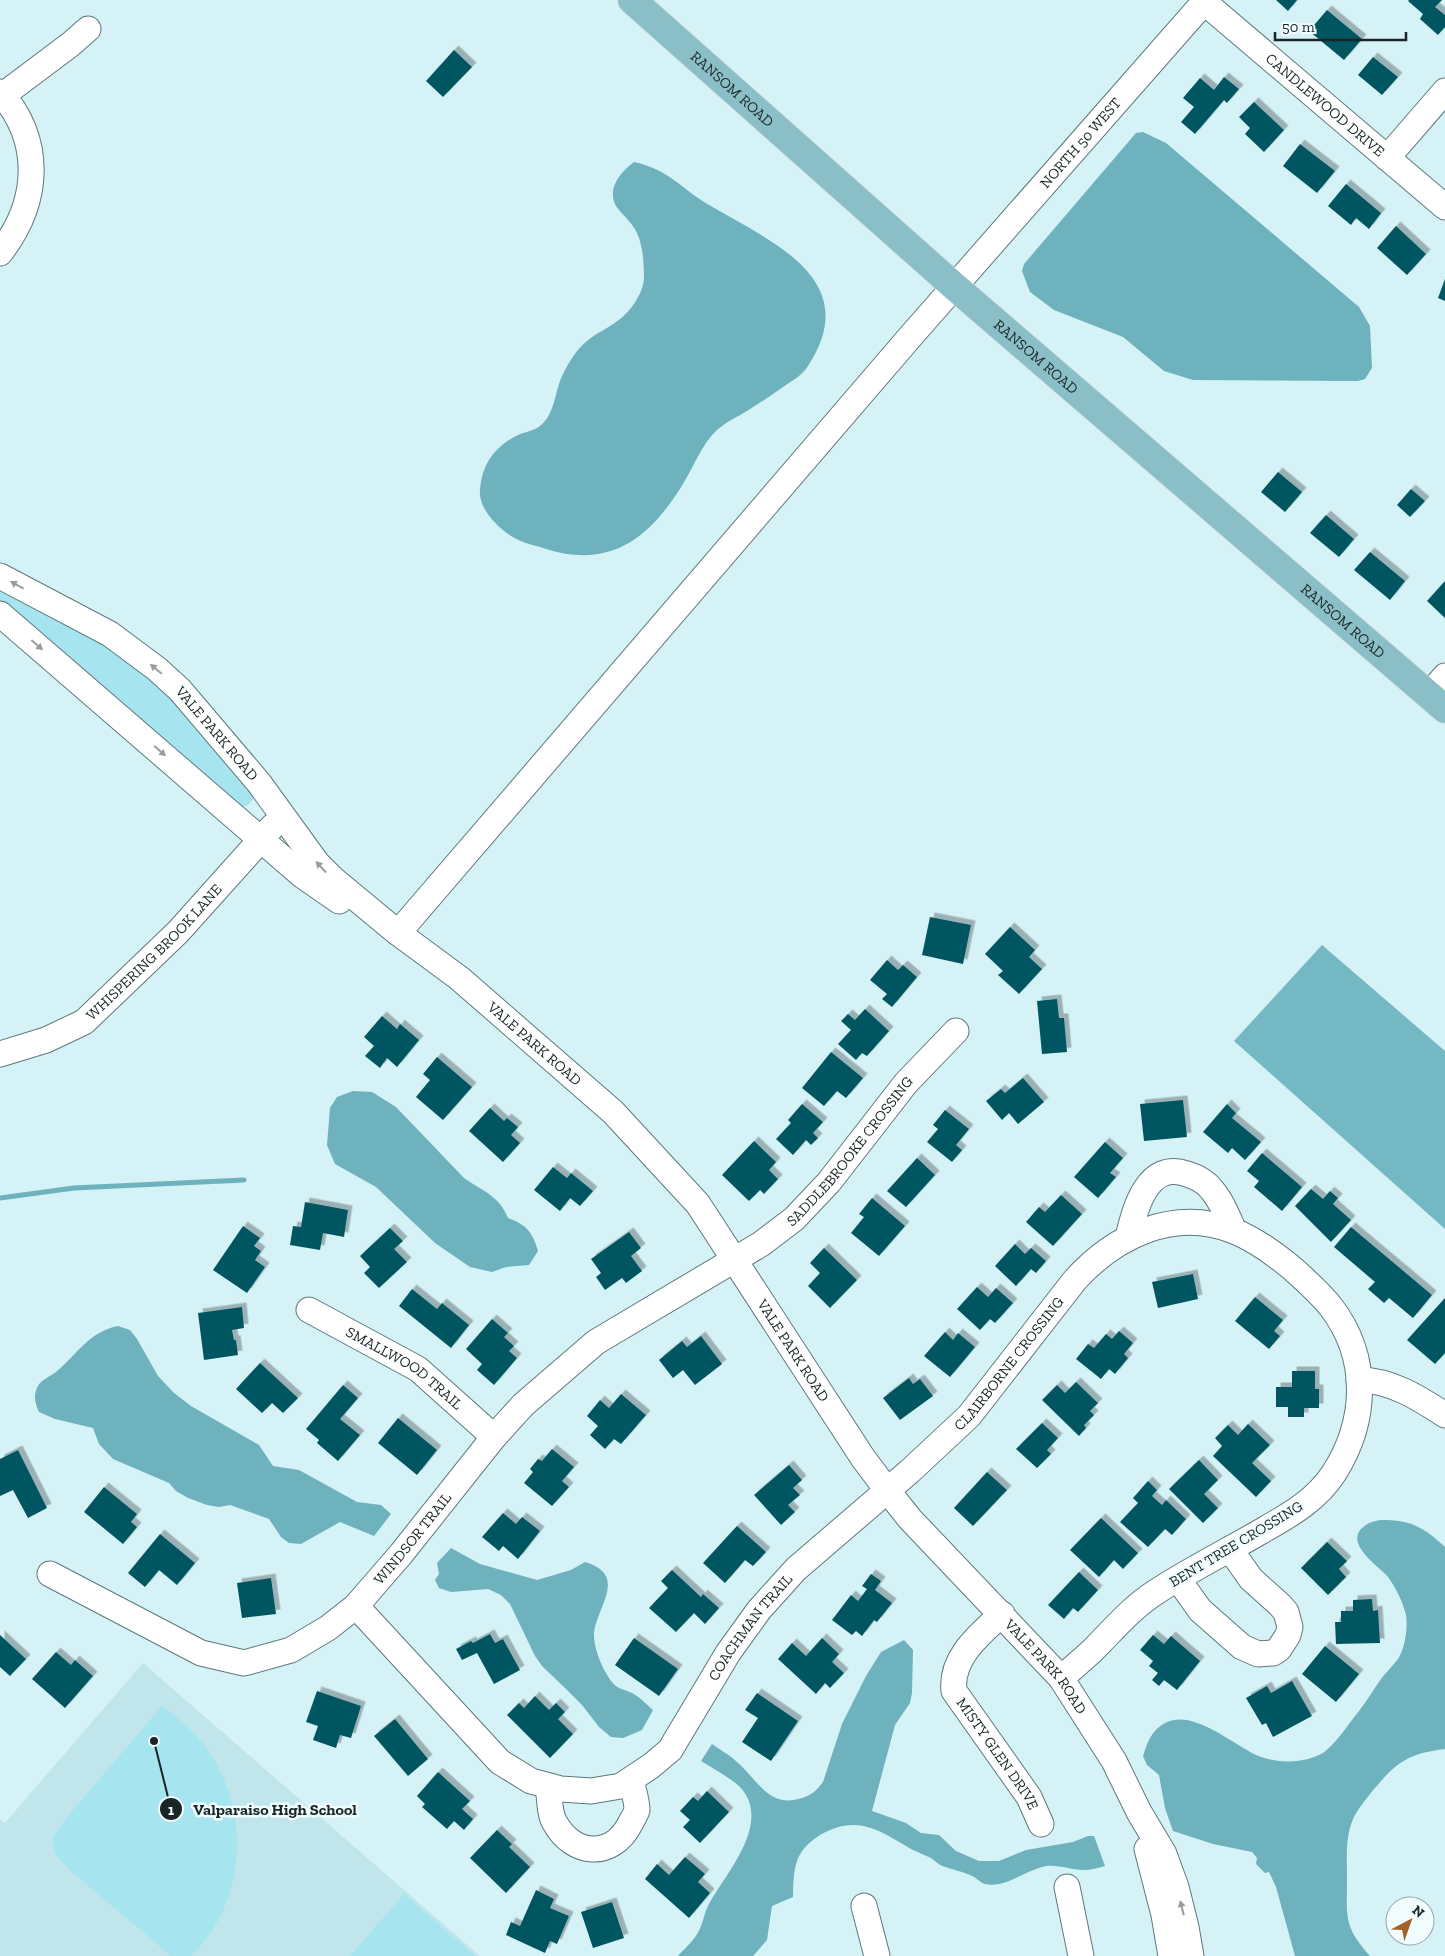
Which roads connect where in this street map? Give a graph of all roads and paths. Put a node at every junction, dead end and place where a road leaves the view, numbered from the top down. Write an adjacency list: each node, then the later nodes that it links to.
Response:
1 (632, 0): 9 (main road, RANSOM ROAD)
2 (1205, 1): 6 (street, CANDLEWOOD DRIVE); 9 (street, NORTH 50 WEST)
3 (88, 29): 5 (street)
4 (1445, 91): 6 (street)
5 (1, 93): 8 (street)
6 (1387, 158): 7 (street, CANDLEWOOD DRIVE)
7 (1445, 208)
8 (0, 253)
9 (955, 287): 12 (main road, RANSOM ROAD); 15 (street, NORTH 50 WEST)
10 (0, 576): 13 (street, VALE PARK ROAD, one-way to 10)
11 (0, 614): 14 (street, VALE PARK ROAD, one-way to 14)
12 (1440, 693)
13 (283, 814): 14 (street, WHISPERING BROOK LANE); 15 (street, VALE PARK ROAD, one-way to 13)
14 (262, 839): 15 (street, VALE PARK ROAD); 17 (street, WHISPERING BROOK LANE)
15 (398, 933): 20 (street, VALE PARK ROAD)
16 (956, 1031): 20 (street, SADDLEBROOKE CROSSING)
17 (0, 1054)
18 (1234, 1231): 19 (street, CLAIRBORNE CROSSING); 19 (street); 22 (street, CLAIRBORNE CROSSING)
19 (1128, 1237): 25 (street, CLAIRBORNE CROSSING)
20 (734, 1259): 24 (street, WINDSOR TRAIL); 25 (street, VALE PARK ROAD)
21 (310, 1310): 24 (street, SMALLWOOD TRAIL)
22 (1359, 1380): 23 (street); 26 (street, BENT TREE CROSSING)
23 (1445, 1415)
24 (494, 1437): 29 (street, WINDSOR TRAIL)
25 (886, 1490): 30 (street, VALE PARK ROAD); 32 (street, COACHMAN TRAIL)
26 (1230, 1549): 28 (street, BENT TREE CROSSING); 28 (street)
27 (50, 1574): 29 (street, WINDSOR TRAIL)
28 (1178, 1578): 31 (street, BENT TREE CROSSING)
29 (356, 1606): 33 (street, COACHMAN TRAIL)
30 (1002, 1614): 31 (street, VALE PARK ROAD); 35 (street, MISTY GLEN DRIVE)
31 (1061, 1678): 34 (street, VALE PARK ROAD)
32 (631, 1780): 33 (street, COACHMAN TRAIL); 33 (street)
33 (548, 1786)
34 (1138, 1812): 40 (street, VALE PARK ROAD); 41 (street, VALE PARK ROAD, one-way to 34)
35 (1041, 1824)
36 (1066, 1887): 39 (street)
37 (864, 1906): 38 (street)
38 (877, 1956)
39 (1082, 1956)
40 (1171, 1956)
41 (1190, 1956)

